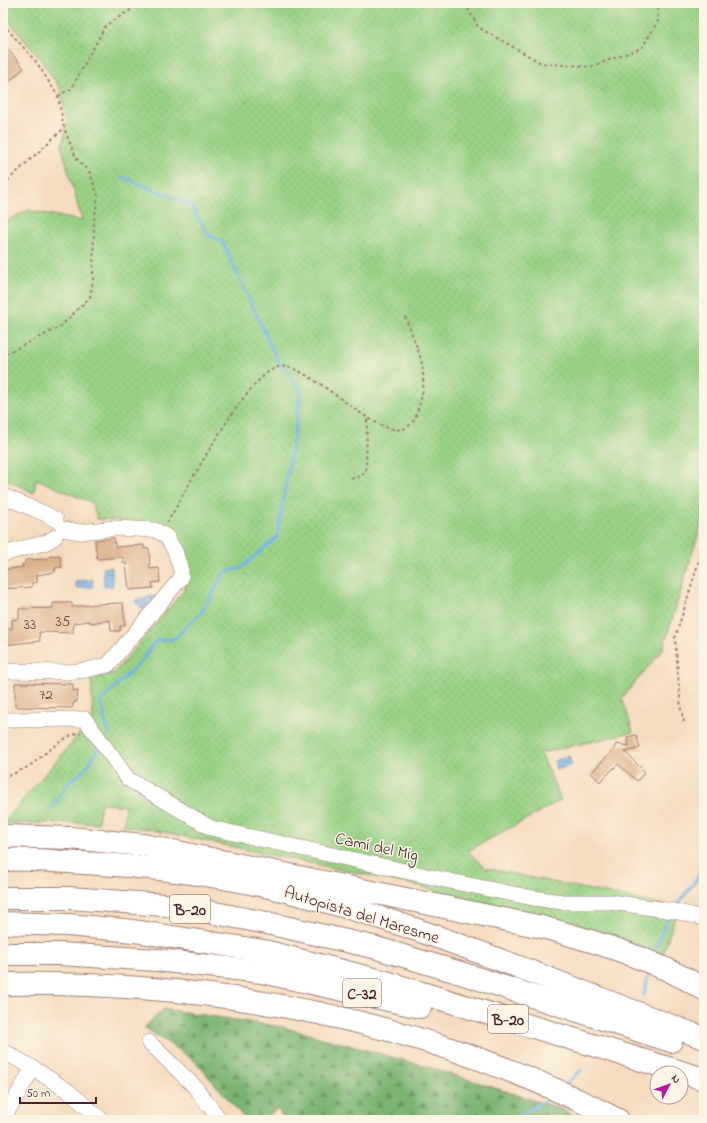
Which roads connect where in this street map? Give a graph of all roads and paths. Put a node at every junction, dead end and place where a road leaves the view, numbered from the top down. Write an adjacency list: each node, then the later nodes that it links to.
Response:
1 (142, 3): 5 (path)
2 (465, 3): 3 (path)
3 (658, 3)
4 (3, 24): 5 (path)
5 (58, 96): 6 (path)
6 (64, 128): 7 (path); 9 (path)
7 (3, 185)
8 (404, 314): 10 (path)
9 (3, 355)
10 (367, 418): 11 (path); 14 (path)
11 (352, 478)
12 (3, 496): 13 (street)
13 (53, 529): 14 (street); 16 (street)
14 (161, 532): 17 (street)
15 (704, 545): 19 (path)
16 (3, 554)
17 (3, 671)
18 (3, 720): 20 (street, Camí del Mig)
19 (684, 722)
20 (95, 733): 21 (path); 27 (street, Camí del Mig)
21 (3, 778)
22 (3, 836): 23 (highway)
23 (187, 853): 25 (highway); 31 (highway)
24 (3, 860): 25 (highway, Autopista del Maresme)
25 (294, 893): 32 (highway, Autopista del Maresme)
26 (3, 898): 35 (highway, B-20)
27 (704, 918)
28 (3, 923): 38 (highway, B-20)
29 (3, 954): 37 (highway, C-32)
30 (4, 984): 44 (highway)
31 (704, 989)
32 (704, 1038)
33 (148, 1042): 43 (street)
34 (3, 1051): 36 (street)
35 (704, 1052)
36 (33, 1068): 41 (street); 42 (street)
37 (649, 1075)
38 (704, 1079)
39 (689, 1086): 40 (highway)
40 (704, 1091)
41 (3, 1120)
42 (102, 1120)
43 (220, 1120)
44 (618, 1120)

